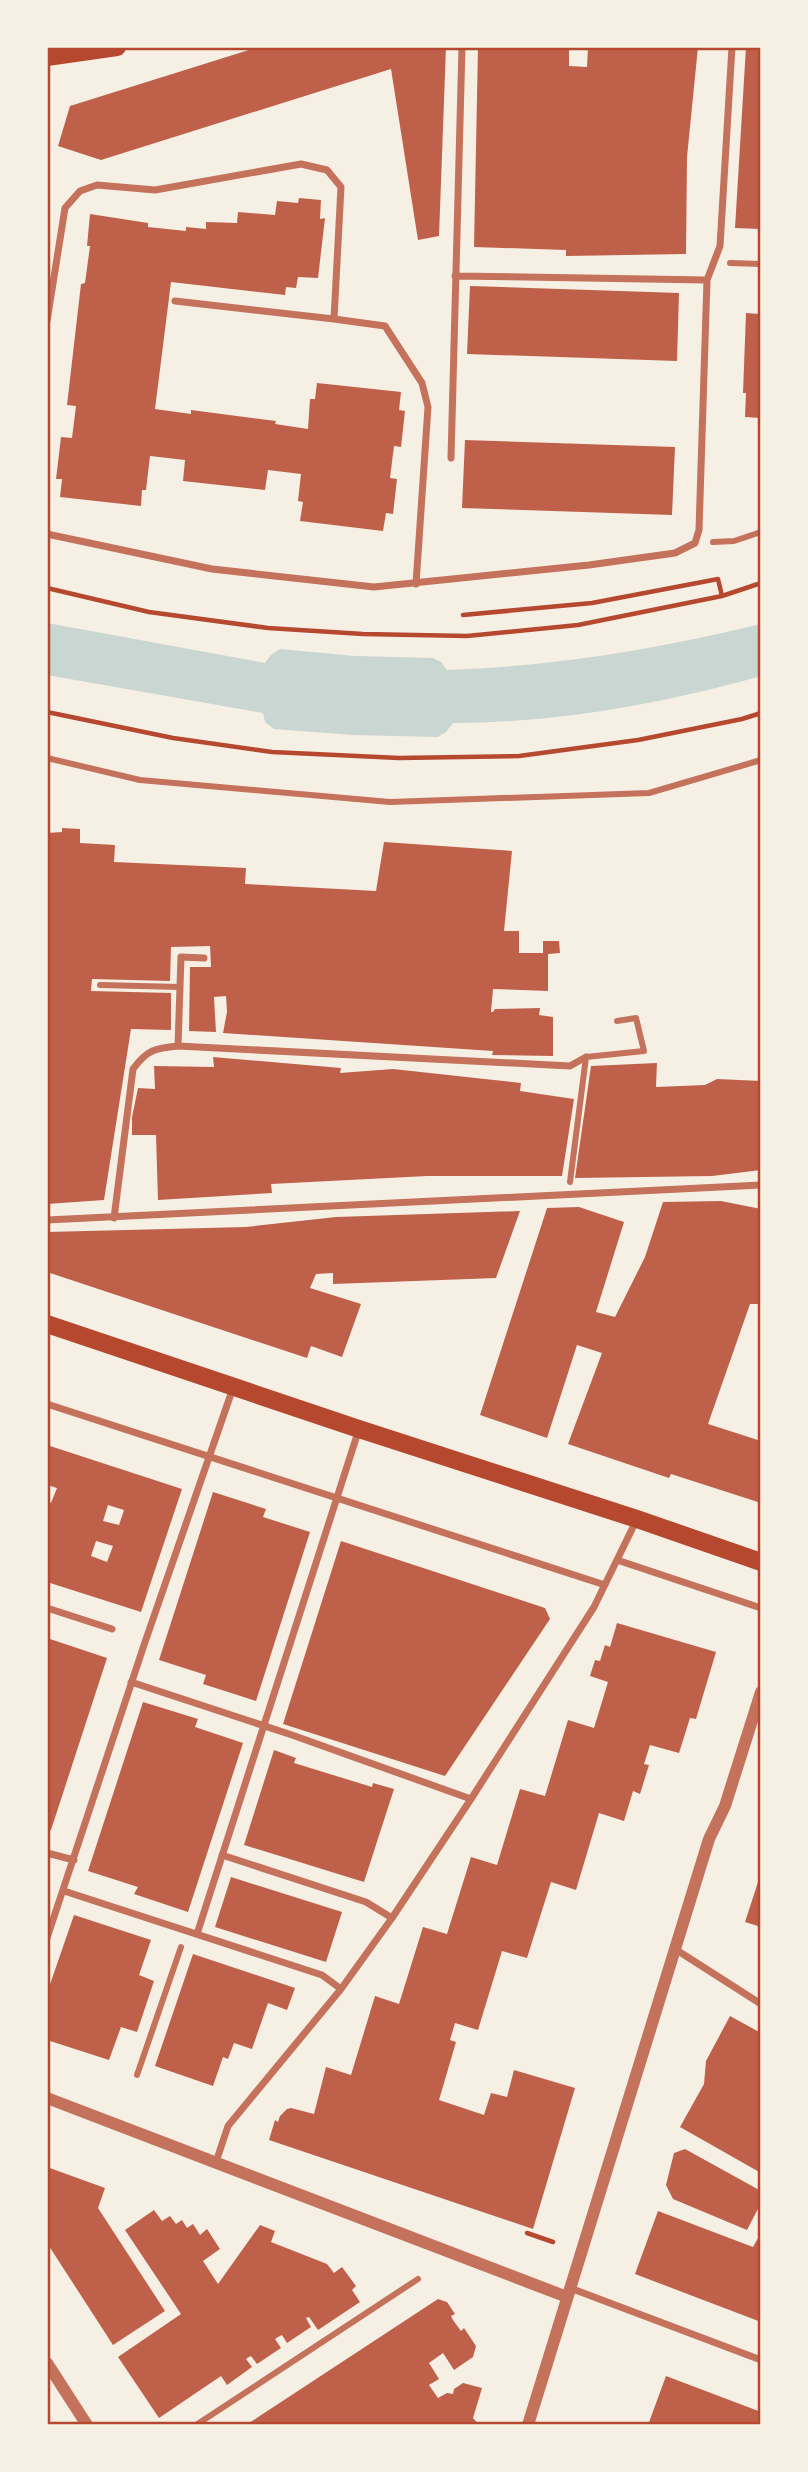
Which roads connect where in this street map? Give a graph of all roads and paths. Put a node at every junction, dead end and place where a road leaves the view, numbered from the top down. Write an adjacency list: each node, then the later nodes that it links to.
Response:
1 (117, 47): 4 (main road)
2 (463, 47): 7 (street)
3 (732, 47): 8 (street)
4 (47, 57)
5 (730, 263): 6 (street)
6 (761, 264)
7 (456, 275): 8 (street); 12 (street)
8 (707, 280): 17 (street)
9 (175, 301): 10 (street)
10 (334, 319): 11 (street); 17 (street)
11 (47, 321)
12 (451, 458)
13 (761, 532): 15 (street)
14 (47, 534): 17 (street)
15 (713, 542)
16 (761, 583): 19 (path)
17 (416, 584)
18 (47, 588): 19 (path)
19 (722, 596): 20 (path)
20 (463, 615)
21 (47, 712): 22 (path)
22 (761, 713)
23 (47, 758): 24 (street)
24 (761, 760)
25 (204, 958): 27 (street)
26 (100, 985): 27 (street)
27 (180, 987): 29 (street)
28 (617, 1021): 30 (street)
29 (178, 1045): 30 (street); 33 (street)
30 (586, 1057): 31 (street)
31 (570, 1182)
32 (761, 1185): 33 (street)
33 (114, 1218): 34 (street)
34 (47, 1220)
35 (47, 1324): 36 (main road)
36 (233, 1385): 38 (main road); 39 (street)
37 (47, 1404): 39 (street)
38 (359, 1429): 40 (street); 41 (main road)
39 (209, 1455): 40 (street); 48 (street)
40 (337, 1497): 44 (street); 50 (street)
41 (637, 1519): 42 (street); 43 (main road)
42 (617, 1560): 44 (street); 46 (street)
43 (761, 1562)
44 (605, 1586): 51 (street)
45 (47, 1608): 47 (street)
46 (761, 1608)
47 (112, 1629)
48 (131, 1682): 50 (street); 54 (street)
49 (761, 1692): 60 (street)
50 (263, 1726): 51 (street); 53 (street)
51 (471, 1799): 56 (street)
52 (47, 1853): 54 (street)
53 (222, 1855): 56 (street); 57 (street)
54 (74, 1860): 55 (street)
55 (64, 1891): 57 (street); 58 (street)
56 (391, 1918): 61 (street)
57 (197, 1934): 61 (street)
58 (47, 1938)
59 (181, 1947): 63 (street)
60 (675, 1949): 62 (street); 69 (street)
61 (341, 1989): 65 (street)
62 (761, 2004)
63 (137, 2075)
64 (47, 2098): 65 (street)
65 (216, 2162): 69 (street)
66 (527, 2234): 67 (path)
67 (553, 2242)
68 (418, 2279): 73 (street)
69 (569, 2292): 70 (street); 74 (street)
70 (761, 2360)
71 (47, 2363): 72 (street)
72 (87, 2425)
73 (196, 2425)
74 (528, 2425)

